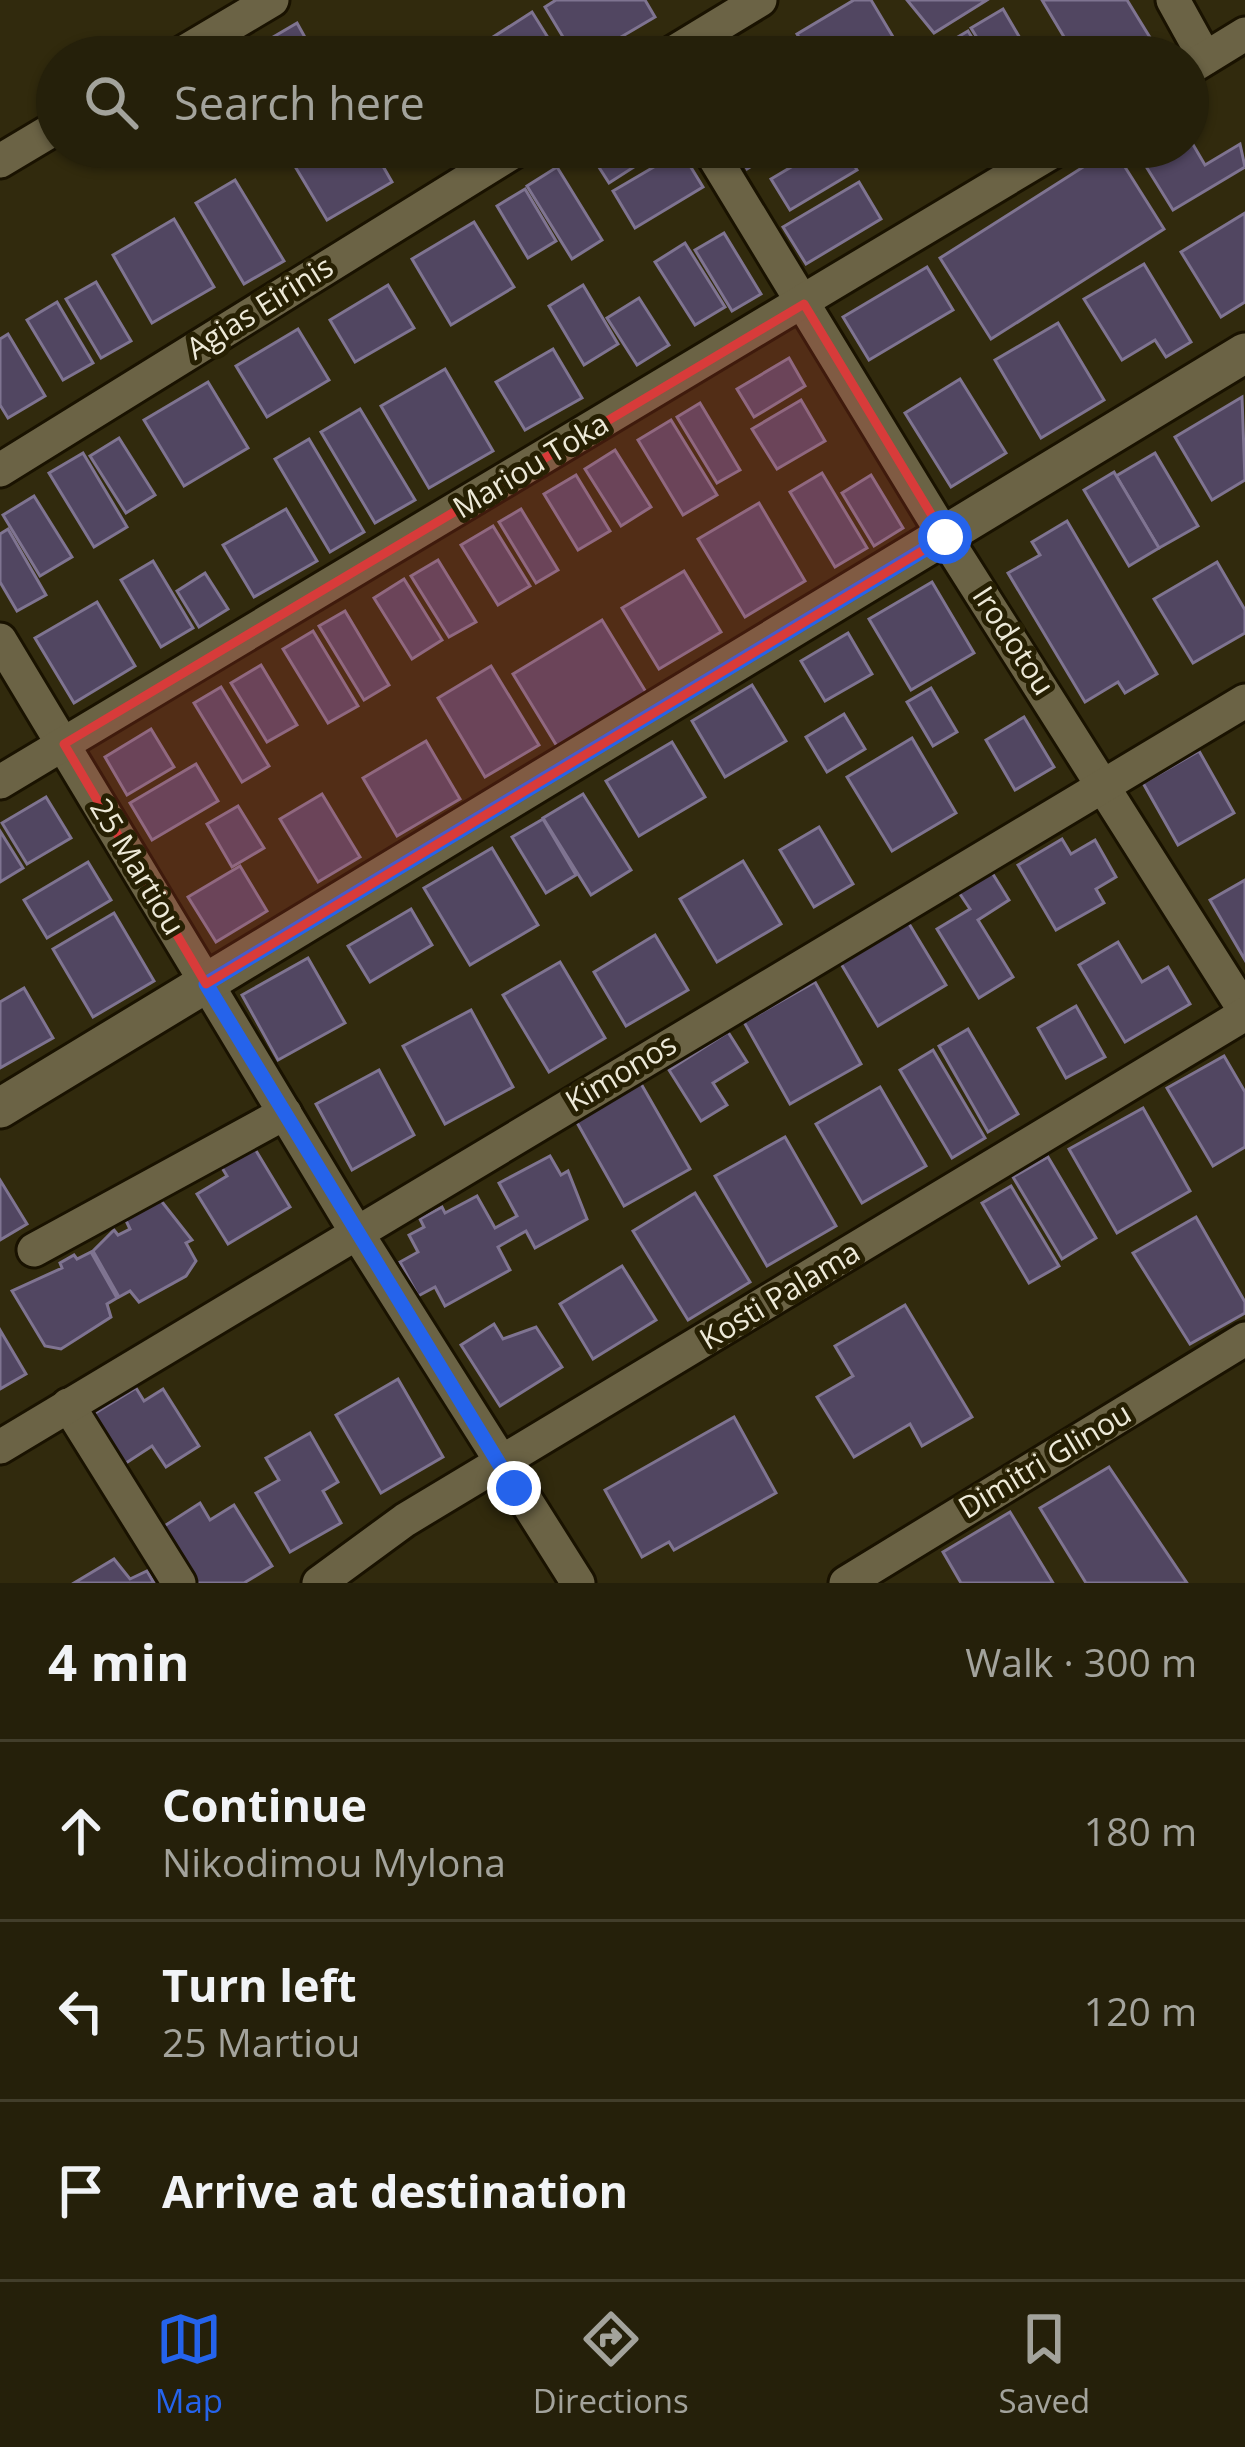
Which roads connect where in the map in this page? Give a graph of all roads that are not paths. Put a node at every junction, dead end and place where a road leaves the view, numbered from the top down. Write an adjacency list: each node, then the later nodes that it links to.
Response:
1 (272, 0): 5 (street)
2 (760, 0): 6 (street)
3 (1173, 0): 7 (street)
4 (1245, 34): 8 (street)
5 (211, 36)
6 (701, 36)
7 (1186, 36)
8 (1209, 56)
9 (36, 140): 10 (street)
10 (0, 161)
11 (487, 168): 16 (street, Agias Eirinis)
12 (721, 168): 14 (street, Irodotou)
13 (1026, 168): 14 (street, Mariou Toka)
14 (804, 304): 17 (street, Irodotou); 20 (street, Mariou Toka)
15 (1245, 353): 17 (street)
16 (0, 470)
17 (945, 537): 22 (street, Irodotou); 23 (street)
18 (0, 640): 20 (street, 25 Martiou)
19 (1245, 701): 22 (street, Kimonos)
20 (64, 744): 21 (street, Mariou Toka); 23 (street, 25 Martiou)
21 (0, 782)
22 (1107, 786): 24 (street, Irodotou); 27 (street, Kimonos)
23 (206, 984): 25 (street); 26 (street, 25 Martiou)
24 (1245, 1013): 32 (street, Kosti Palama)
25 (0, 1108)
26 (285, 1113): 27 (street, 25 Martiou); 28 (street)
27 (355, 1230): 30 (street, Kimonos); 32 (street, 25 Martiou)
28 (34, 1250)
29 (1245, 1339): 36 (street, Dimitri Glinou)
30 (68, 1406): 31 (street, Kimonos); 33 (street)
31 (0, 1447)
32 (500, 1466): 34 (street, Kosti Palama); 35 (street, 25 Martiou)
33 (179, 1583)
34 (319, 1583)
35 (578, 1583)
36 (846, 1583)

